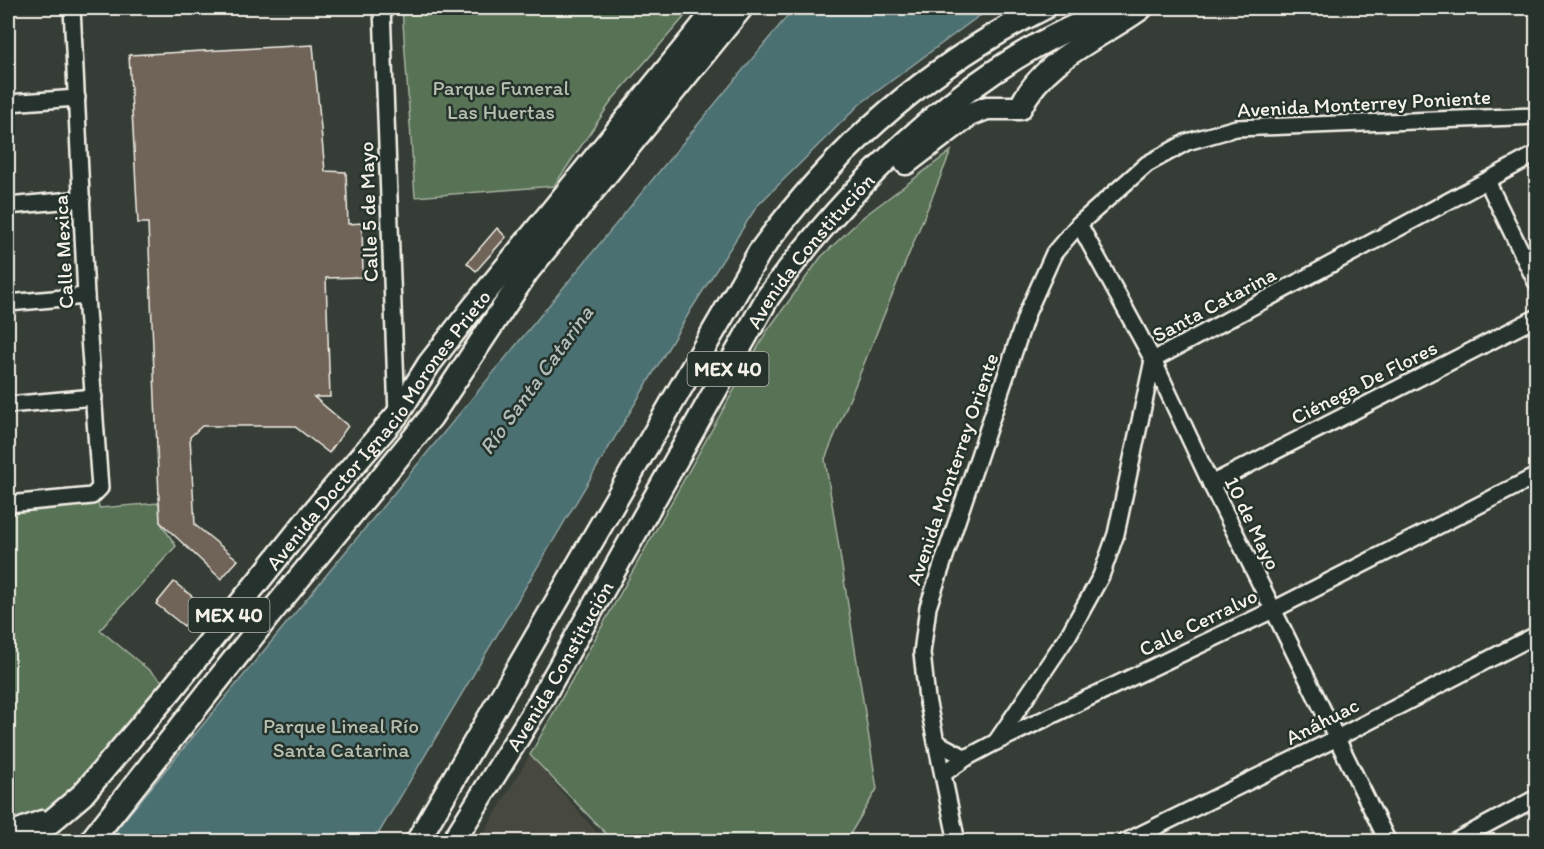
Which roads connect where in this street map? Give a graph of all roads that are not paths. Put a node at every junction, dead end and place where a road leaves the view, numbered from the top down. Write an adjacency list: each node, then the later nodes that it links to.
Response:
1 (72, 8): 8 (street, Calle Mexica)
2 (382, 8): 24 (street, Calle 5 de Mayo)
3 (717, 8): 24 (highway, Avenida Doctor Ignacio Morones Prieto / MEX 40)
4 (741, 8): 39 (highway, Avenida Doctor Ignacio Morones Prieto / MEX 40)
5 (1044, 8): 40 (highway, Avenida Constitución / MEX 40)
6 (1122, 8): 13 (highway, Avenida Constitución / MEX 40)
7 (1141, 8): 13 (highway)
8 (77, 98): 9 (street); 14 (street, Calle Mexica)
9 (8, 103)
10 (1536, 116): 16 (street, Avenida Monterrey Poniente)
11 (1536, 153): 12 (street, Santa Catarina)
12 (1487, 181): 17 (street); 21 (street, Santa Catarina)
13 (850, 196): 41 (highway, Avenida Constitución / MEX 40)
14 (82, 199): 15 (street); 18 (street, Calle Mexica)
15 (8, 206)
16 (1079, 224): 21 (street, 10 de Mayo); 31 (street, Avenida Monterrey Oriente)
17 (1536, 282)
18 (86, 296): 19 (street); 22 (street, Calle Mexica)
19 (8, 303)
20 (1536, 318): 26 (street, Ciénega De Flores)
21 (1153, 360): 26 (street, 10 de Mayo); 32 (street, Santa Catarina)
22 (94, 397): 23 (street); 27 (street, Calle Mexica)
23 (8, 405)
24 (397, 415): 36 (highway, Avenida Doctor Ignacio Morones Prieto / MEX 40)
25 (1536, 476): 28 (street, Calle Cerralvo)
26 (1211, 484): 28 (street, 10 de Mayo)
27 (8, 504)
28 (1273, 610): 30 (street, 10 de Mayo); 32 (street, Calle Cerralvo)
29 (1536, 635): 30 (street, Anáhuac)
30 (1337, 738): 43 (street, Anáhuac); 44 (street, 10 de Mayo)
31 (936, 742): 33 (street); 34 (street, Avenida Monterrey Oriente)
32 (996, 742): 33 (street, Calle Cerralvo)
33 (966, 758): 34 (street, Calle Cerralvo)
34 (943, 774): 42 (street, Avenida Monterrey Oriente)
35 (1536, 798): 45 (street)
36 (60, 815): 37 (highway); 38 (highway, Avenida Doctor Ignacio Morones Prieto / MEX 40)
37 (8, 835)
38 (27, 842)
39 (90, 842)
40 (417, 842)
41 (453, 842)
42 (957, 842)
43 (1125, 842)
44 (1388, 842)
45 (1454, 842)

